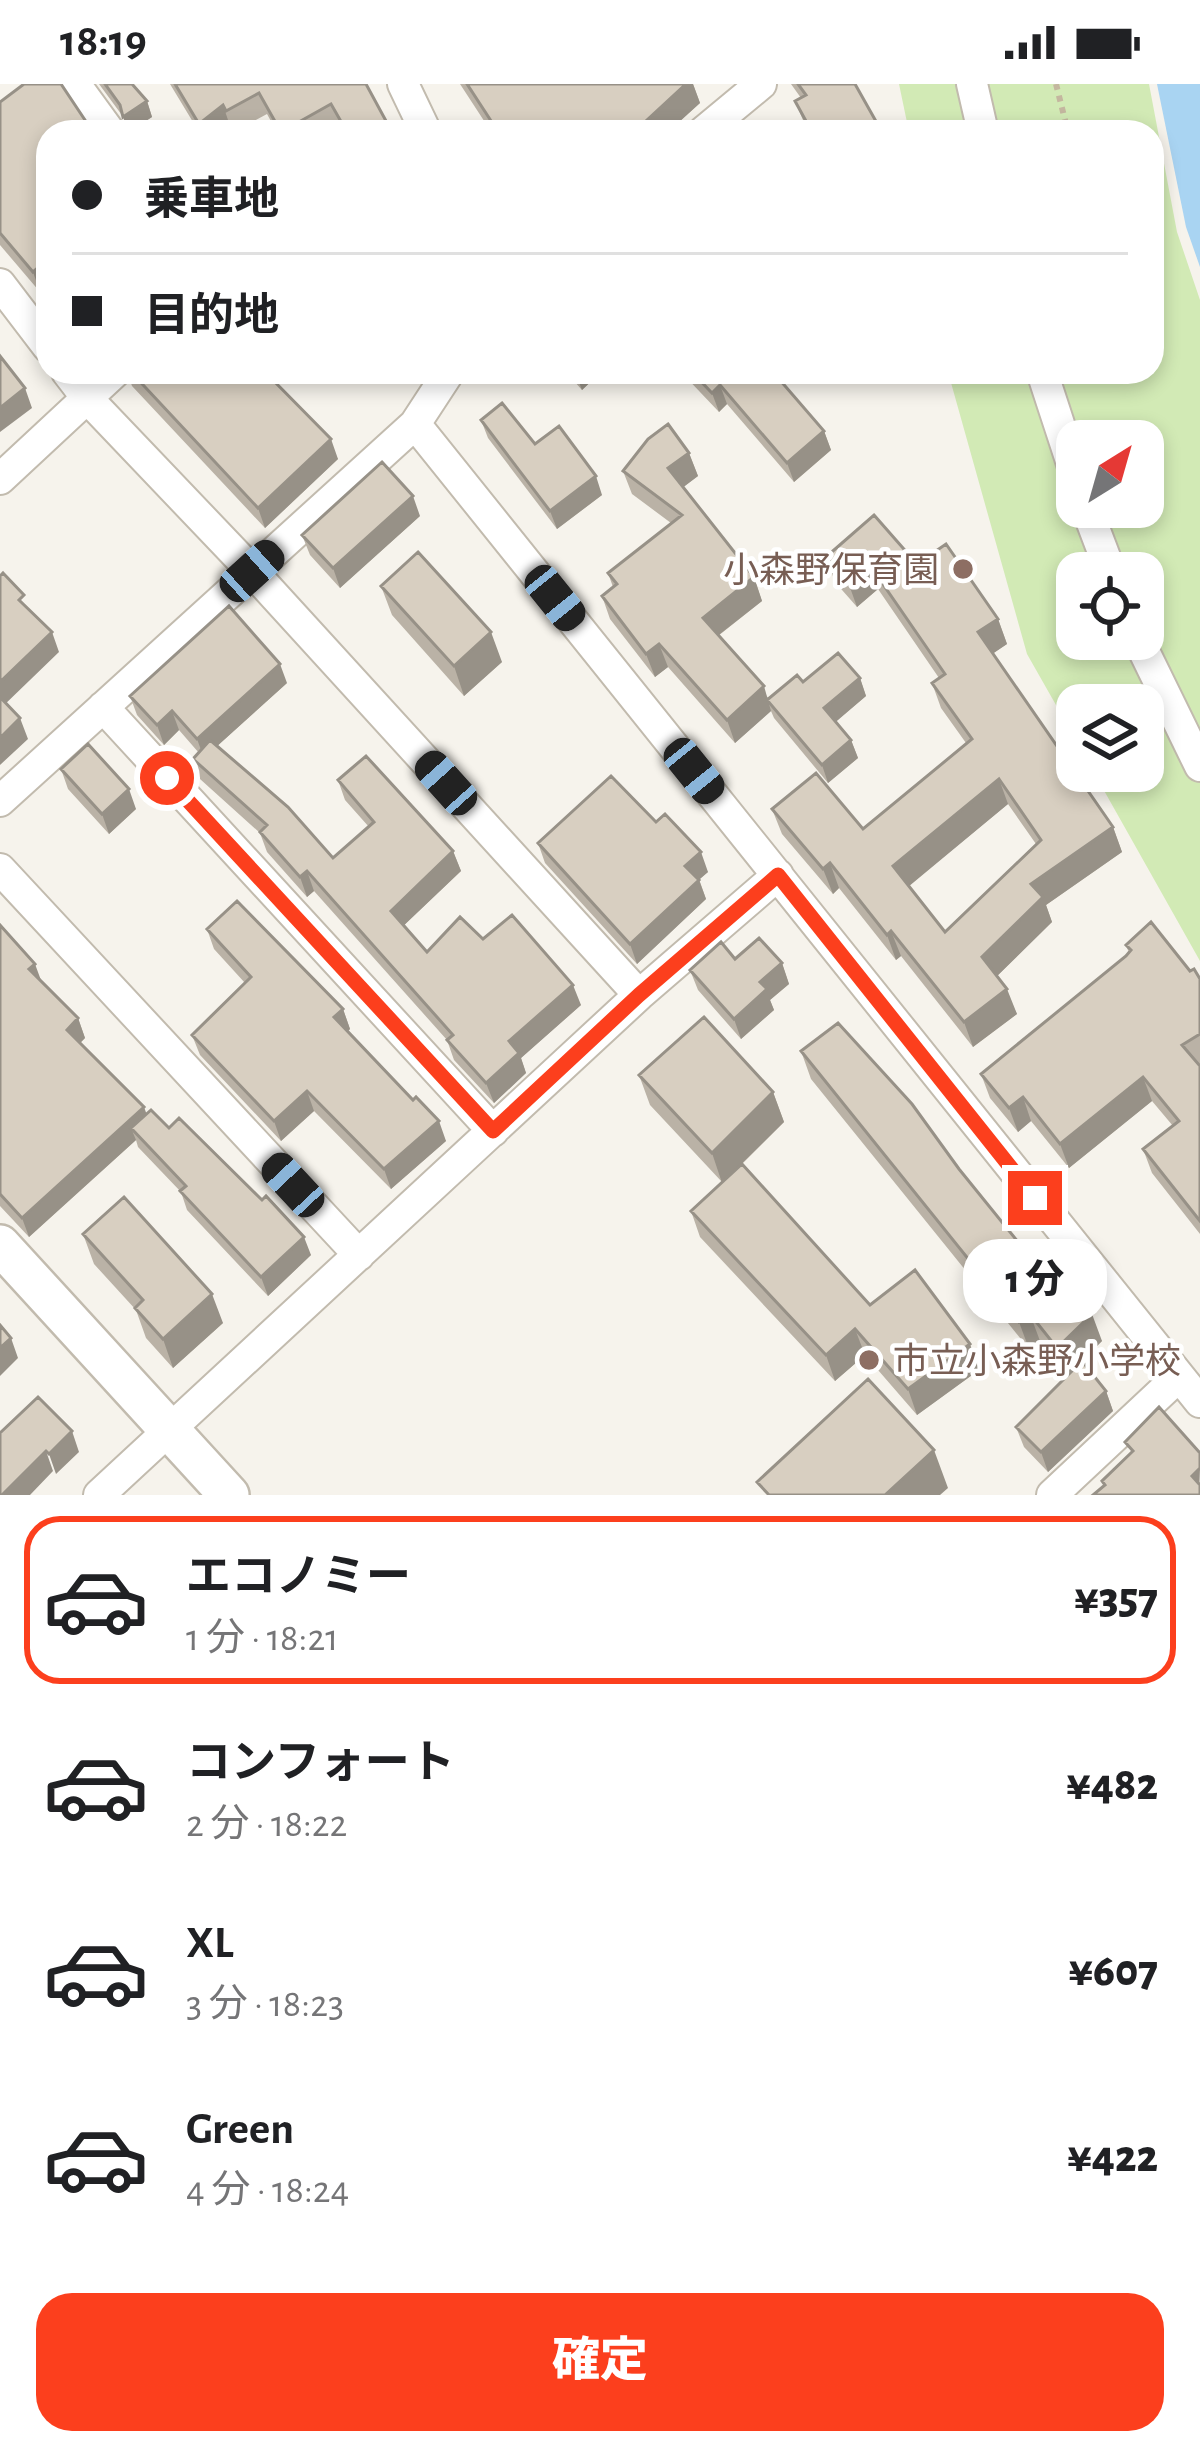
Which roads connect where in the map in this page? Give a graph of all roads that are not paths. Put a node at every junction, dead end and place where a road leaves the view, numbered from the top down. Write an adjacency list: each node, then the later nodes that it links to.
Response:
1 (75, 84): 5 (street)
2 (403, 84): 6 (street)
3 (761, 84): 7 (street)
4 (972, 84): 8 (street)
5 (101, 120)
6 (420, 120)
7 (718, 120)
8 (980, 120)
9 (0, 284): 10 (street)
10 (36, 331)
11 (76, 384): 15 (street)
12 (102, 384): 15 (street)
13 (441, 384): 17 (street)
14 (1046, 384): 16 (street)
15 (87, 398): 18 (street); 19 (street)
16 (1058, 420)
17 (416, 424): 19 (street); 25 (street)
18 (0, 479)
19 (252, 571): 21 (street); 26 (street)
20 (1148, 660): 22 (street)
21 (103, 707): 23 (street); 27 (street)
22 (1200, 766)
23 (0, 801)
24 (0, 868): 29 (street)
25 (778, 875): 26 (street); 30 (street)
26 (639, 995): 27 (street)
27 (493, 1131): 29 (street)
28 (0, 1245): 32 (street)
29 (358, 1255): 32 (street)
30 (1178, 1377): 31 (street); 35 (street)
31 (1200, 1402)
32 (169, 1429): 33 (street); 34 (street)
33 (99, 1495)
34 (229, 1495)
35 (1052, 1495)

